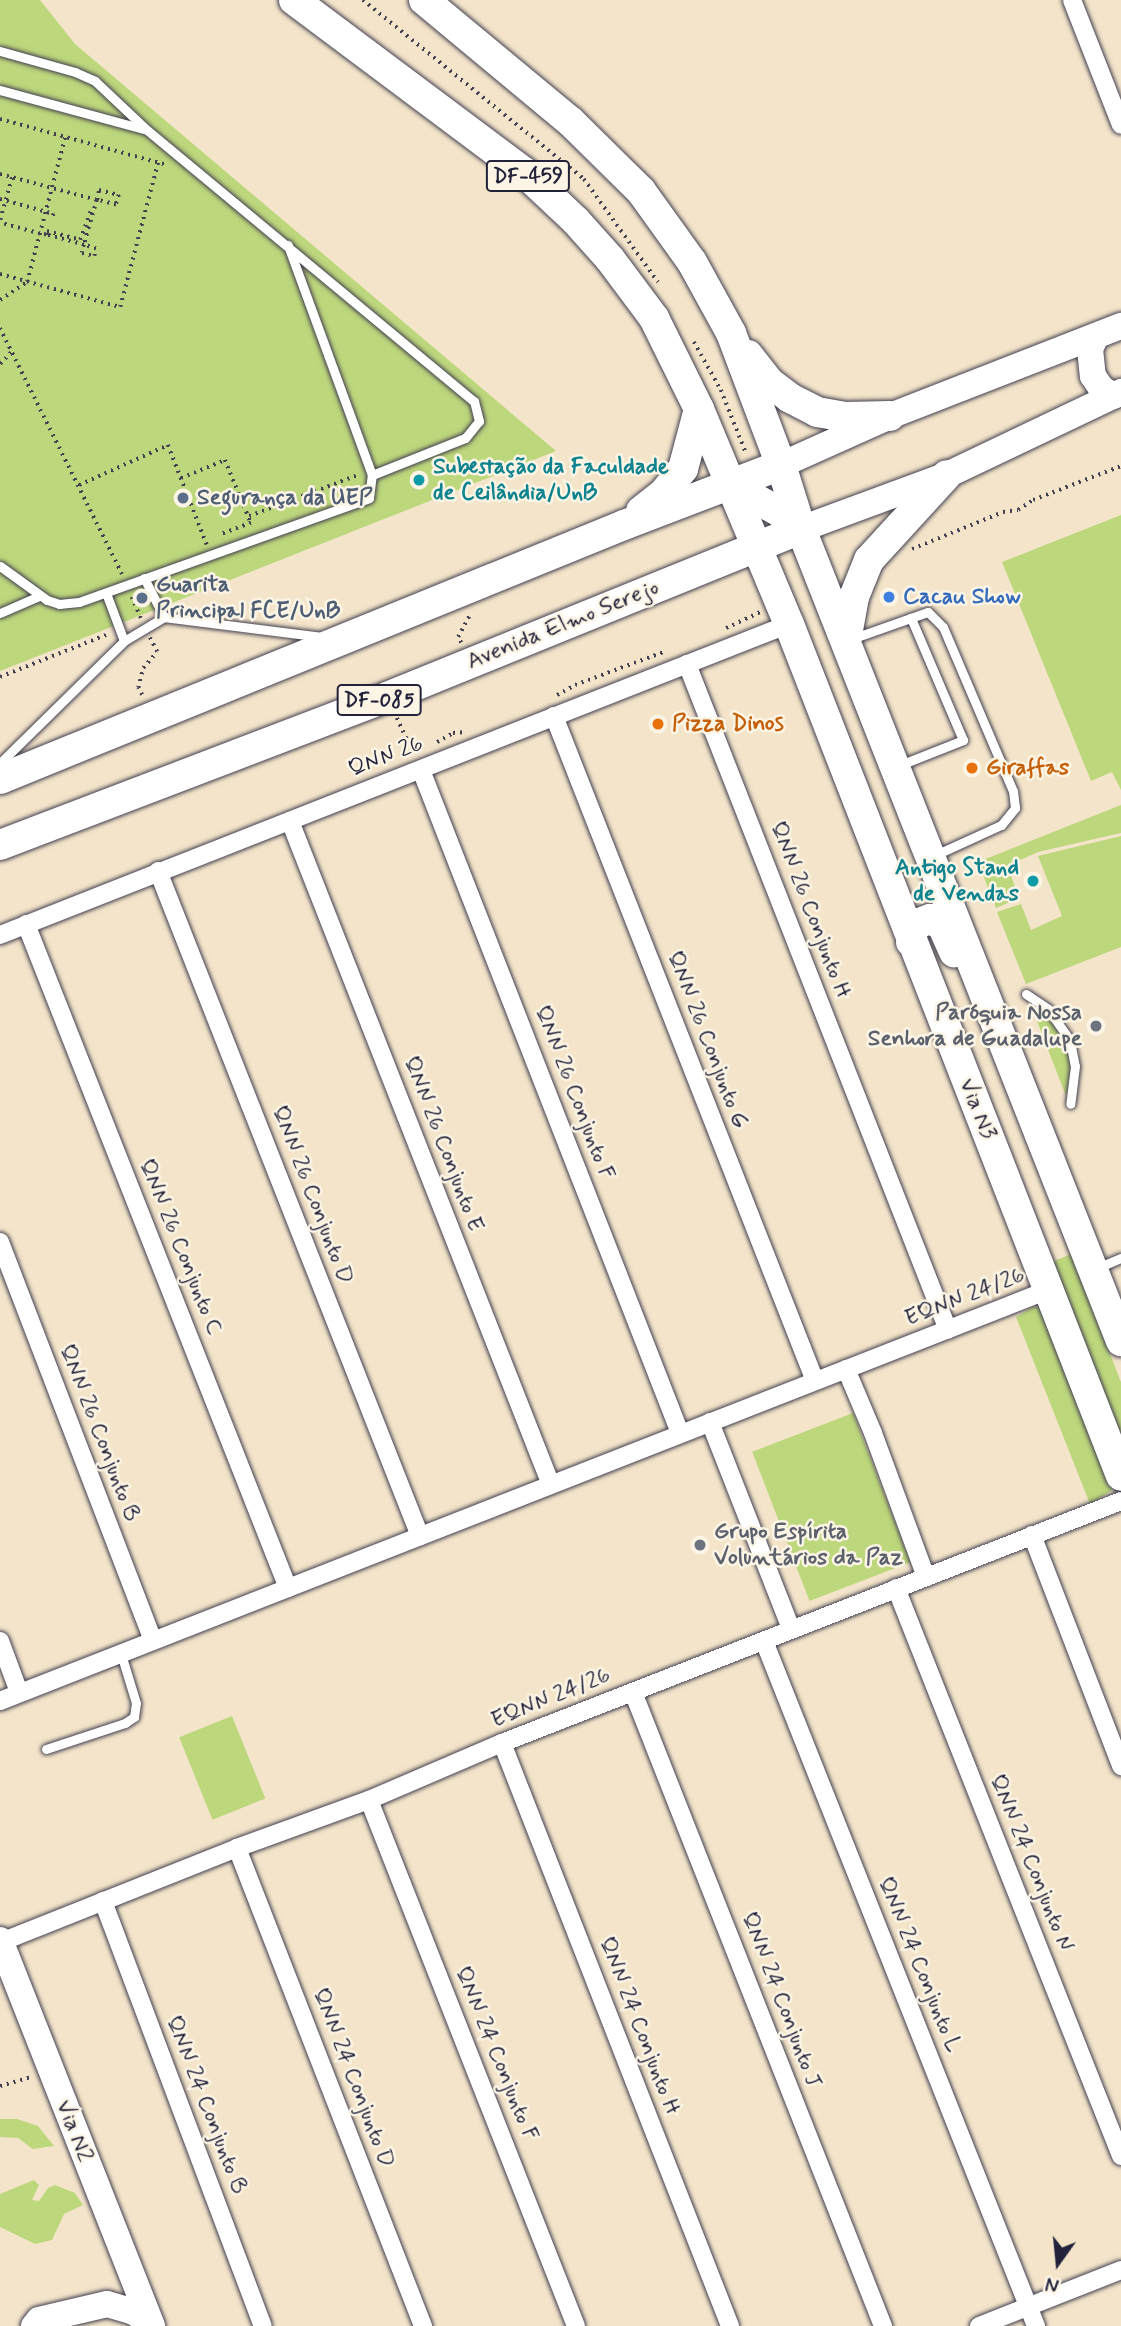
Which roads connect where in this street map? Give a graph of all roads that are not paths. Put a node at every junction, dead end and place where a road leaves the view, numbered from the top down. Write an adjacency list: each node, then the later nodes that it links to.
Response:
1 (294, 0): 13 (main road, DF-459)
2 (424, 0): 10 (main road, DF-459)
3 (1072, 0): 6 (street)
4 (0, 51): 7 (lane)
5 (0, 90): 7 (lane)
6 (1121, 125)
7 (147, 130): 8 (lane)
8 (288, 243): 16 (lane); 16 (lane)
9 (1121, 326): 11 (main road)
10 (731, 333): 14 (main road); 15 (main road, DF-459)
11 (1096, 336): 12 (main road); 14 (main road)
12 (1117, 394): 17 (main road, Avenida Elmo Serejo / DF-085)
13 (699, 409): 18 (main road, DF-459); 19 (main road)
14 (890, 416): 15 (main road)
15 (781, 466): 18 (main road); 20 (main road, DF-459)
16 (368, 474): 23 (lane)
17 (947, 475): 20 (main road, Avenida Elmo Serejo / DF-085); 32 (main road)
18 (730, 485): 19 (main road); 20 (main road); 21 (main road, DF-459)
19 (624, 525): 30 (main road)
20 (801, 529): 21 (main road, Avenida Elmo Serejo / DF-085); 32 (main road)
21 (755, 547): 29 (main road, Via N3); 41 (main road, Avenida Elmo Serejo / DF-085)
22 (0, 566): 25 (lane)
23 (144, 578): 24 (lane); 27 (lane)
24 (106, 593): 25 (lane); 31 (lane)
25 (39, 596): 26 (lane)
26 (0, 613)
27 (164, 617): 30 (lane); 31 (lane)
28 (911, 618): 32 (lane); 38 (lane); 42 (lane)
29 (789, 624): 33 (street, QNN 26); 35 (main road, Via N3)
30 (341, 640): 39 (main road)
31 (124, 641): 37 (lane)
32 (846, 641): 38 (main road)
33 (687, 664): 34 (street, QNN 26); 54 (street, QNN 26 Conjunto H)
34 (554, 716): 36 (street, QNN 26); 57 (street, QNN 26 Conjunto G)
35 (827, 726): 42 (main road); 46 (main road, Via N3)
36 (418, 762): 40 (street, QNN 26); 59 (street, QNN 26 Conjunto F)
37 (0, 763)
38 (895, 767): 42 (main road)
39 (0, 779)
40 (290, 821): 43 (street, QNN 26); 61 (street, QNN 26 Conjunto E)
41 (0, 845)
42 (933, 863): 49 (main road)
43 (158, 871): 44 (street, QNN 26); 64 (street, QNN 26 Conjunto D)
44 (26, 924): 45 (street, QNN 26); 66 (street, QNN 26 Conjunto C)
45 (0, 934)
46 (911, 942): 49 (main road); 53 (main road, Via N3)
47 (1026, 994): 48 (lane)
48 (1070, 1104)
49 (1034, 1120): 52 (main road)
50 (0, 1242): 70 (street, QNN 26 Conjunto B)
51 (1121, 1258): 52 (lane)
52 (1093, 1269): 55 (main road)
53 (1048, 1290): 54 (street, EQNN 24/26); 60 (main road, Via N3)
54 (948, 1330): 56 (street, EQNN 24/26)
55 (1121, 1341)
56 (846, 1369): 57 (street, EQNN 24/26); 65 (street)
57 (815, 1381): 58 (street, EQNN 24/26)
58 (710, 1422): 59 (street, EQNN 24/26); 68 (street)
59 (680, 1433): 61 (street, EQNN 24/26)
60 (1121, 1476)
61 (551, 1485): 64 (street, EQNN 24/26)
62 (1121, 1501): 63 (street, EQNN 24/26)
63 (1032, 1535): 65 (street, EQNN 24/26); 78 (street)
64 (420, 1536): 66 (street, EQNN 24/26)
65 (926, 1577): 67 (street, EQNN 24/26)
66 (289, 1588): 70 (street, EQNN 24/26)
67 (896, 1588): 68 (street, EQNN 24/26); 83 (street, QNN 24 Conjunto N)
68 (791, 1629): 71 (street, EQNN 24/26)
69 (0, 1641): 73 (street)
70 (153, 1641): 72 (street, EQNN 24/26)
71 (764, 1641): 74 (street, EQNN 24/26); 85 (street, QNN 24 Conjunto L)
72 (121, 1654): 73 (street, EQNN 24/26); 77 (lane)
73 (19, 1692): 75 (street, EQNN 24/26)
74 (633, 1692): 76 (street, EQNN 24/26); 92 (street, QNN 24 Conjunto J)
75 (0, 1701)
76 (502, 1743): 79 (street, EQNN 24/26); 91 (street, QNN 24 Conjunto H)
77 (46, 1749)
78 (1121, 1766)
79 (369, 1800): 80 (street, EQNN 24/26); 90 (street, QNN 24 Conjunto F)
80 (237, 1848): 81 (street, EQNN 24/26); 89 (street, QNN 24 Conjunto D)
81 (103, 1901): 82 (street, EQNN 24/26); 88 (street, QNN 24 Conjunto B)
82 (0, 1941): 86 (main road, Via N2)
83 (1121, 2156)
84 (1121, 2270): 85 (street)
85 (1028, 2307): 93 (street); 94 (street, QNN 24 Conjunto L)
86 (151, 2324): 87 (main road, Via N2)
87 (34, 2326)
88 (262, 2326)
89 (423, 2326)
90 (576, 2326)
91 (730, 2326)
92 (883, 2326)
93 (979, 2326)
94 (1036, 2326)

